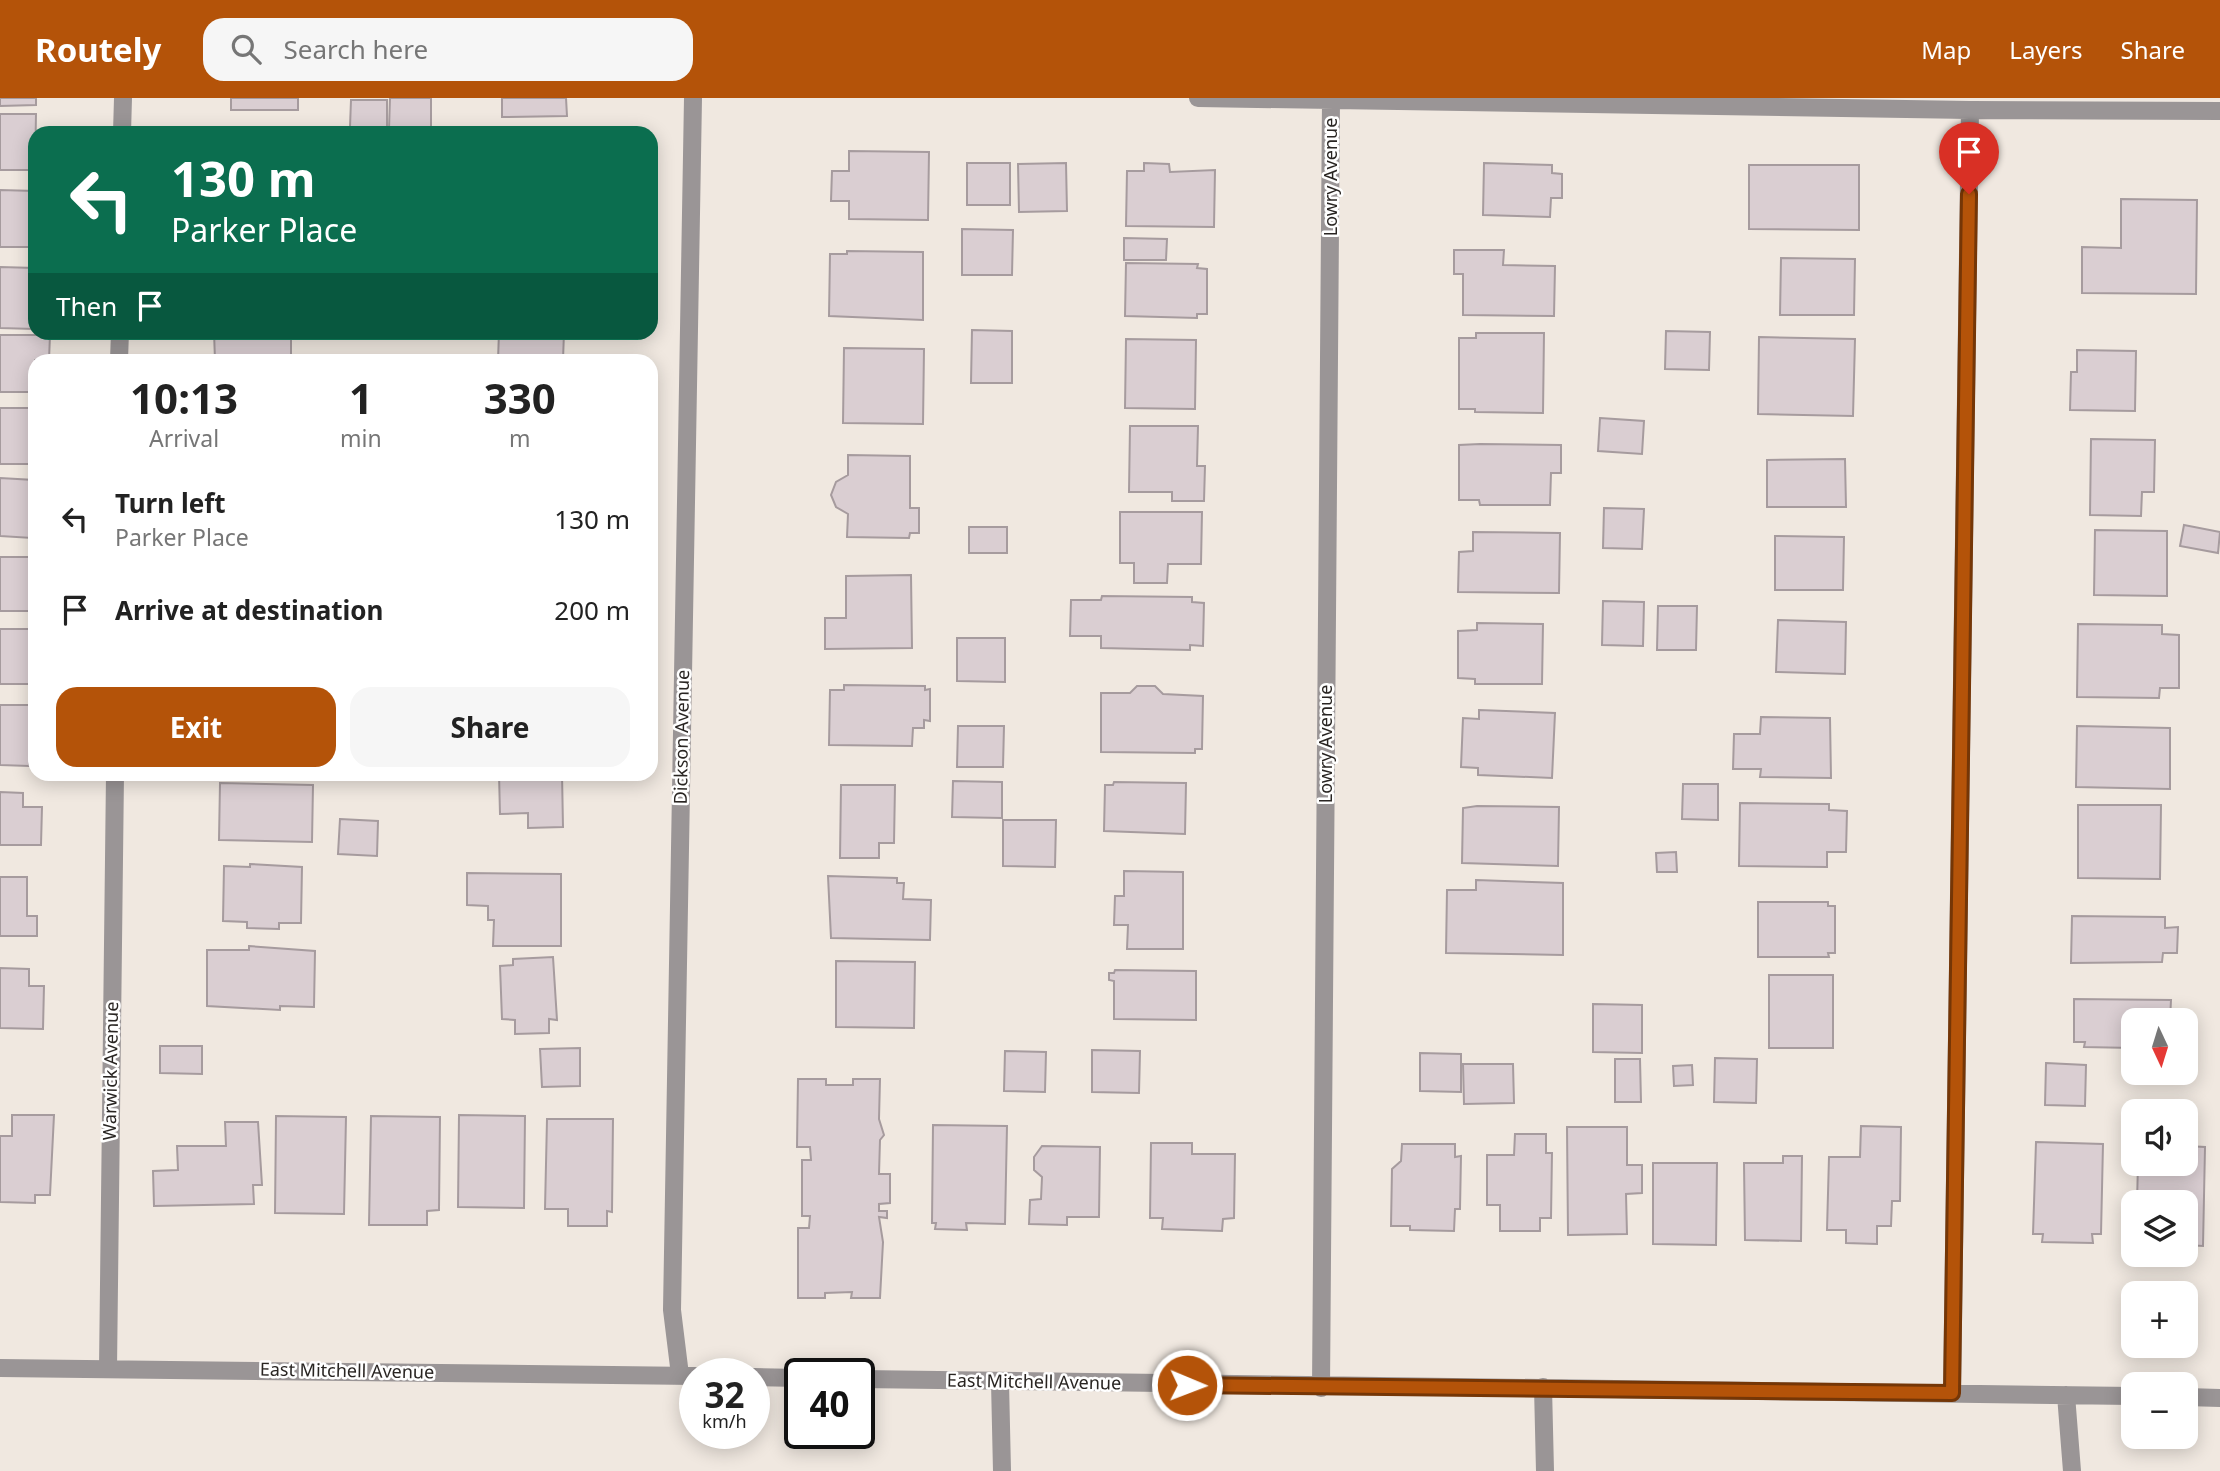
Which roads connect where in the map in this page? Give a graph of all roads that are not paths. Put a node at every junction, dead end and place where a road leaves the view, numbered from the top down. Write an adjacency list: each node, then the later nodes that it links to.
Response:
1 (122, 98): 7 (street)
2 (693, 98): 9 (street, Dickson Avenue)
3 (1198, 98): 4 (street)
4 (1331, 100): 5 (street); 16 (street, Lowry Avenue)
5 (1970, 110): 6 (street); 17 (street)
6 (2220, 111)
7 (122, 126)
8 (115, 781): 11 (street, Warwick Avenue)
9 (683, 1358)
10 (0, 1368): 11 (street, East Mitchell Avenue)
11 (107, 1369): 12 (street, East Mitchell Avenue)
12 (679, 1376)
13 (875, 1379): 14 (street, East Mitchell Avenue)
14 (1000, 1381): 16 (street, East Mitchell Avenue); 22 (street)
15 (1543, 1387): 16 (street, East Mitchell Avenue); 17 (street, East Mitchell Avenue); 23 (street)
16 (1321, 1388)
17 (1952, 1393): 18 (street, East Mitchell Avenue)
18 (2066, 1395): 19 (street, East Mitchell Avenue); 24 (street)
19 (2121, 1396)
20 (2198, 1397): 21 (street)
21 (2220, 1398)
22 (1002, 1471)
23 (1545, 1471)
24 (2073, 1471)

